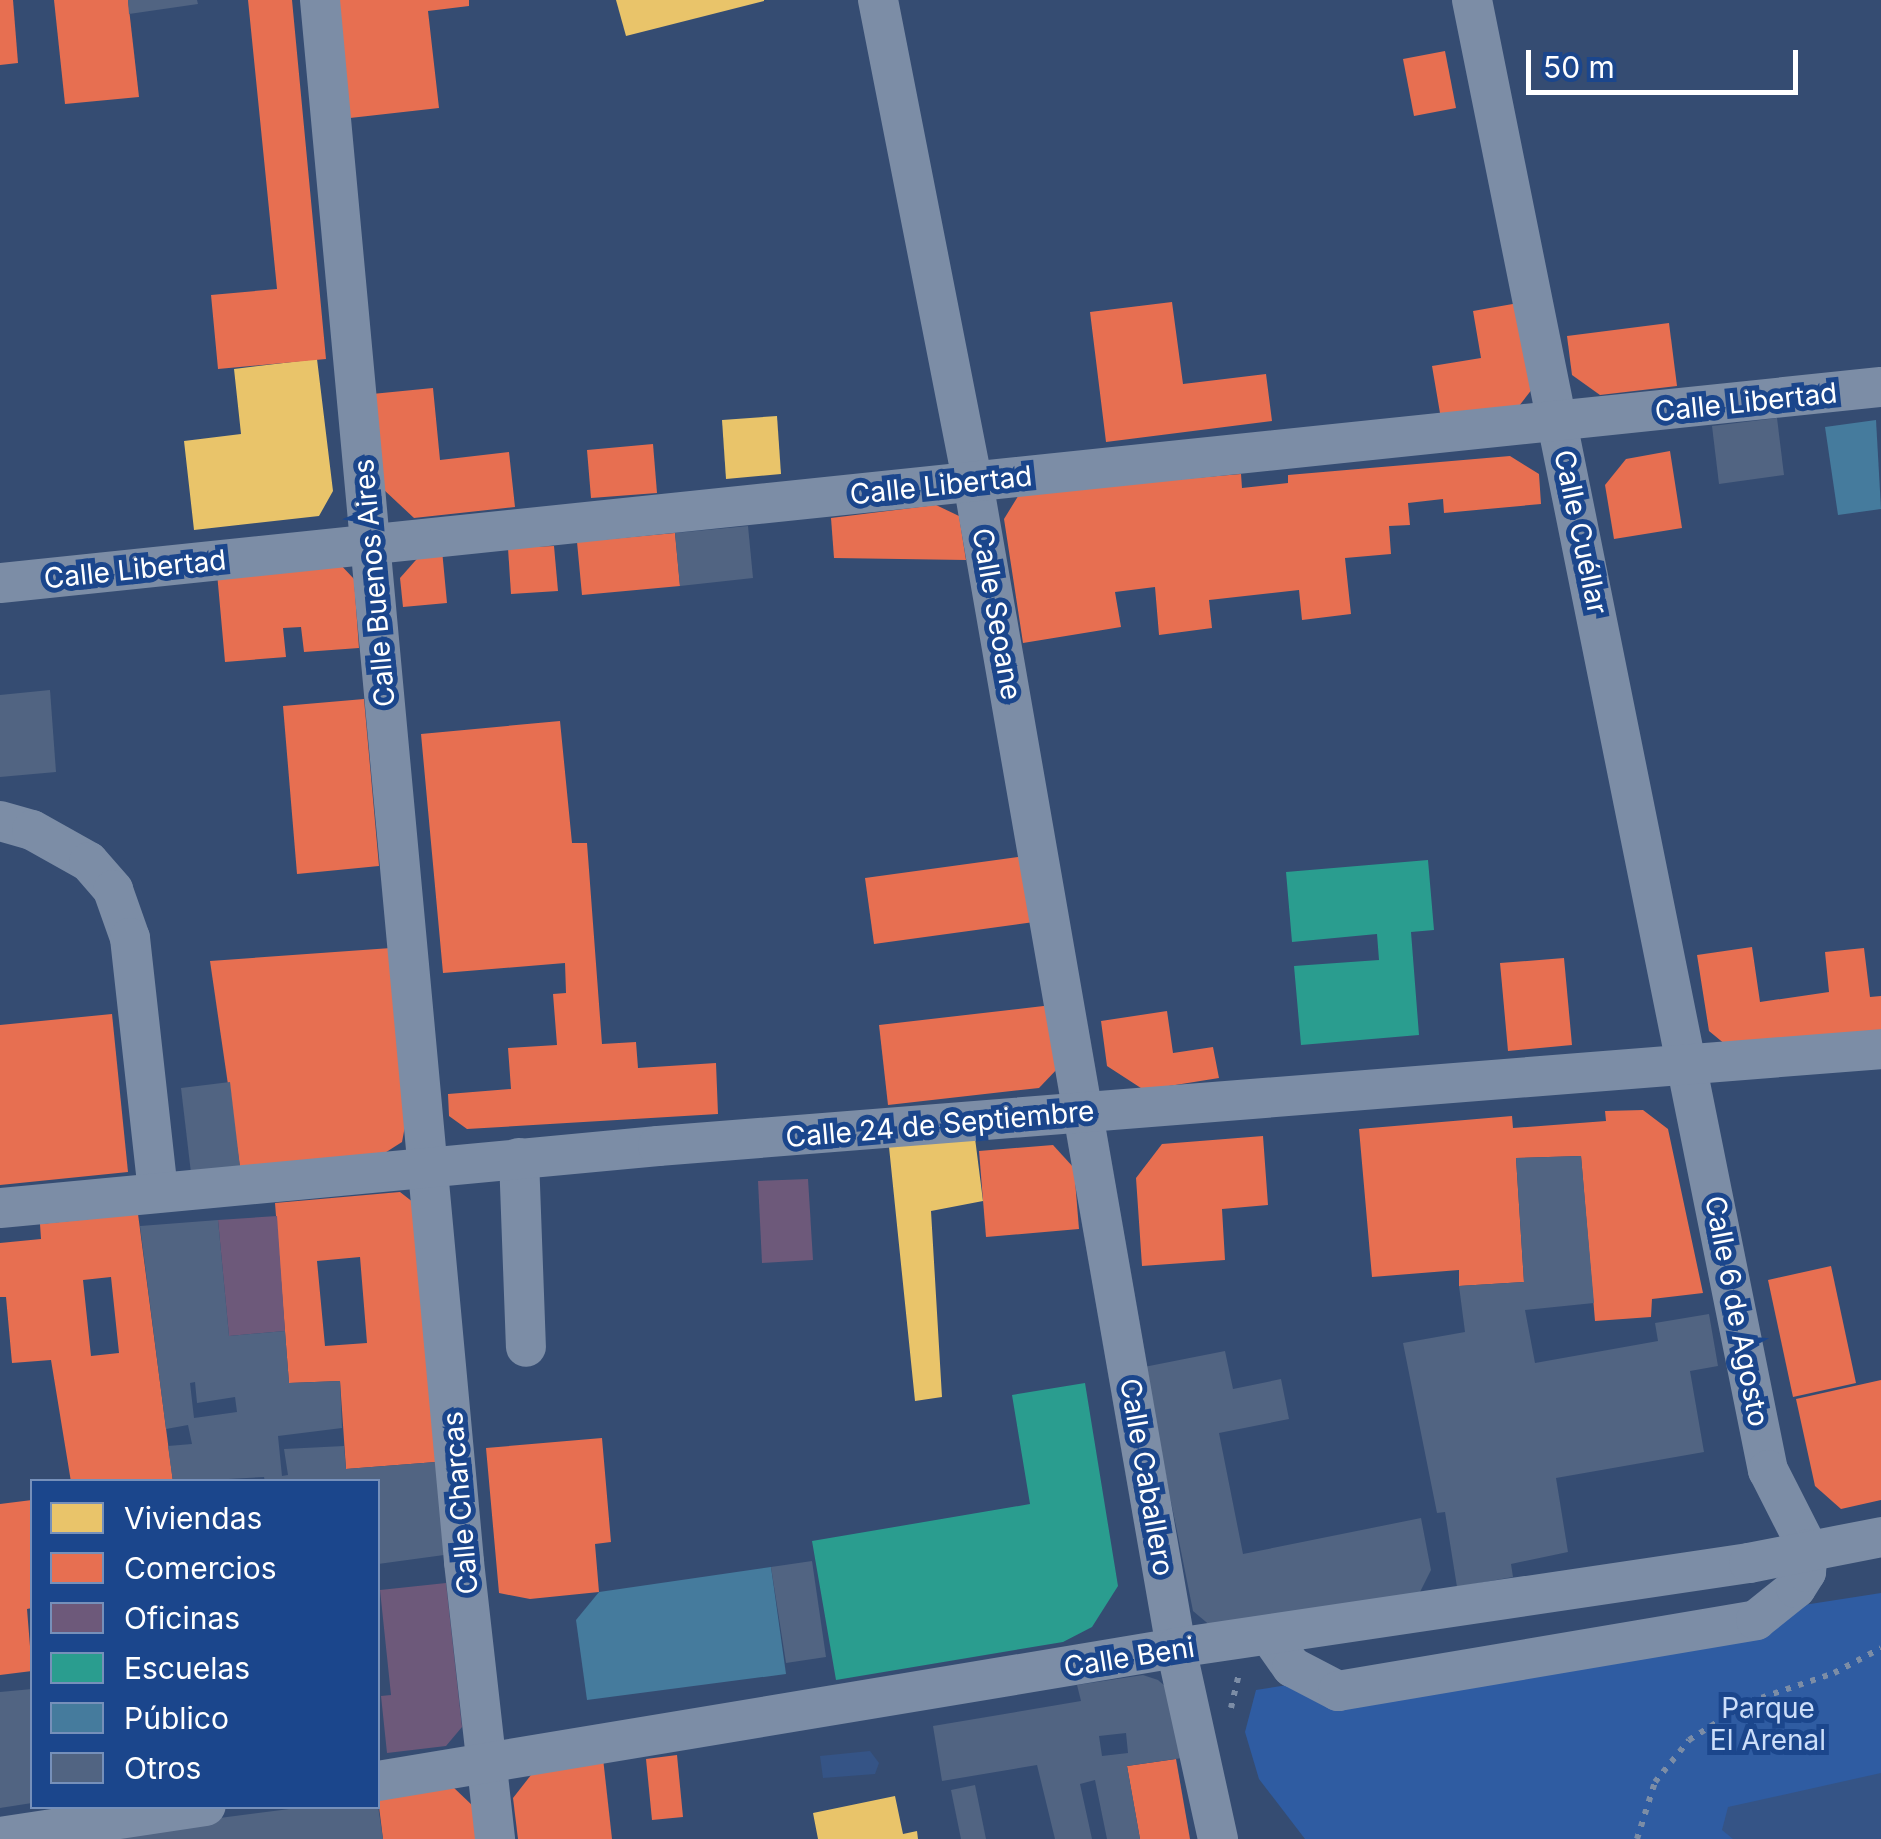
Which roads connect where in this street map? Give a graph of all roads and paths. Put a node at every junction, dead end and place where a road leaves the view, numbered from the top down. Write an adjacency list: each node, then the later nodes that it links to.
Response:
1 (320, 0): 7 (street, Calle Buenos Aires)
2 (878, 0): 6 (street, Calle Seoane)
3 (1472, 0): 5 (street, Calle Cuéllar)
4 (1881, 388): 5 (street, Calle Libertad)
5 (1558, 422): 6 (street, Calle Libertad); 11 (street, Calle Cuéllar)
6 (973, 482): 7 (street, Calle Libertad); 12 (street, Calle Seoane)
7 (370, 544): 8 (street, Calle Libertad); 14 (street, Calle Buenos Aires)
8 (0, 582)
9 (0, 822): 15 (street)
10 (1881, 1049): 11 (street, Calle 24 de Septiembre)
11 (1689, 1065): 12 (street, Calle 24 de Septiembre); 19 (street, Calle 6 de Agosto)
12 (1085, 1112): 13 (street, Calle 24 de Septiembre); 21 (street, Calle Caballero)
13 (519, 1158): 14 (street, Calle 24 de Septiembre); 17 (street)
14 (430, 1166): 15 (street, Calle 24 de Septiembre); 23 (street, Calle Charcas)
15 (158, 1192): 16 (street, Calle 24 de Septiembre)
16 (0, 1208)
17 (526, 1347)
18 (1881, 1537): 19 (street, Calle Beni)
19 (1808, 1549): 20 (street, Calle Beni); 20 (street)
20 (1270, 1636): 21 (street, Calle Beni)
21 (1176, 1648): 23 (street, Calle Beni); 28 (street, Calle Caballero)
22 (1881, 1648): 29 (path)
23 (486, 1766): 24 (street, Calle Beni); 27 (street, Calle Charcas)
24 (380, 1781)
25 (186, 1809): 26 (street)
26 (0, 1837)
27 (495, 1839)
28 (1218, 1839)
29 (1637, 1839)

